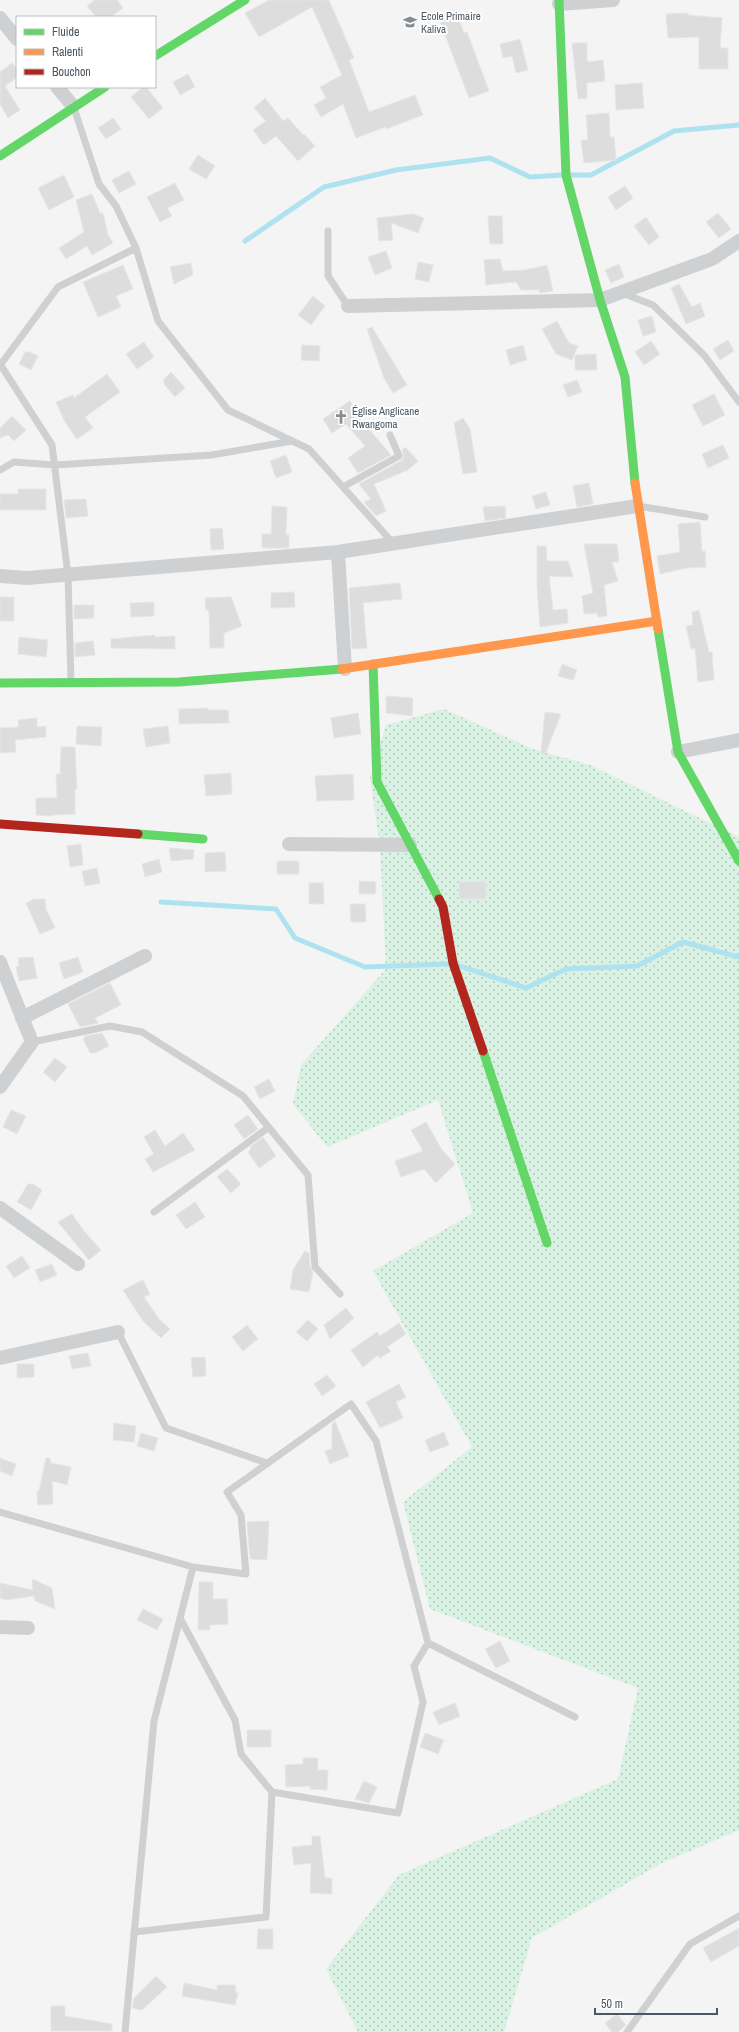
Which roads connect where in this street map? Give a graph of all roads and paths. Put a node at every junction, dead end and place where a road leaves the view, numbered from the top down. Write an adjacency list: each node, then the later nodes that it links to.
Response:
1 (245, 0): 6 (street)
2 (613, 0): 3 (street)
3 (559, 2): 15 (street)
4 (0, 18): 5 (street)
5 (16, 37)
6 (156, 55)
7 (58, 88): 9 (street)
8 (103, 88): 9 (street)
9 (73, 106): 10 (street); 13 (lane)
10 (0, 156)
11 (328, 232): 16 (lane)
12 (739, 241): 14 (street)
13 (136, 248): 17 (lane); 20 (lane)
14 (621, 293): 15 (street); 18 (lane)
15 (600, 300): 16 (street); 24 (street)
16 (348, 306)
17 (1, 364): 21 (lane)
18 (739, 402)
19 (390, 435): 23 (lane)
20 (292, 441): 21 (lane); 23 (lane)
21 (55, 465): 22 (lane); 28 (lane)
22 (0, 470)
23 (343, 487): 26 (lane)
24 (637, 506): 25 (lane); 26 (street); 30 (street)
25 (705, 517)
26 (393, 544): 27 (street)
27 (338, 552): 28 (street); 32 (street)
28 (68, 575): 29 (street); 34 (lane)
29 (0, 576)
30 (657, 621): 31 (street); 36 (street)
31 (372, 664): 32 (street); 40 (street)
32 (345, 668): 34 (street)
33 (0, 683): 34 (street)
34 (71, 683)
35 (739, 740): 36 (street)
36 (678, 752): 41 (street)
37 (0, 824): 38 (street)
38 (203, 839)
39 (289, 844): 40 (street)
40 (410, 845): 51 (street)
41 (739, 861)
42 (145, 956): 45 (street)
43 (0, 962): 44 (street)
44 (5, 990): 45 (street)
45 (22, 1018): 46 (street)
46 (32, 1042): 47 (street); 48 (lane)
47 (0, 1087)
48 (269, 1128): 50 (lane); 53 (lane)
49 (0, 1208): 52 (street)
50 (154, 1212)
51 (547, 1243)
52 (78, 1264)
53 (340, 1294)
54 (118, 1332): 55 (street); 56 (lane)
55 (0, 1358)
56 (267, 1464): 58 (lane); 62 (lane)
57 (0, 1512): 58 (lane)
58 (193, 1567): 59 (lane)
59 (180, 1618): 64 (lane); 66 (lane)
60 (0, 1627): 61 (street)
61 (28, 1628)
62 (428, 1643): 63 (lane); 64 (lane)
63 (575, 1717)
64 (272, 1792): 66 (lane)
65 (739, 1916): 68 (lane)
66 (134, 1932): 67 (lane)
67 (125, 2032)
68 (627, 2032)

